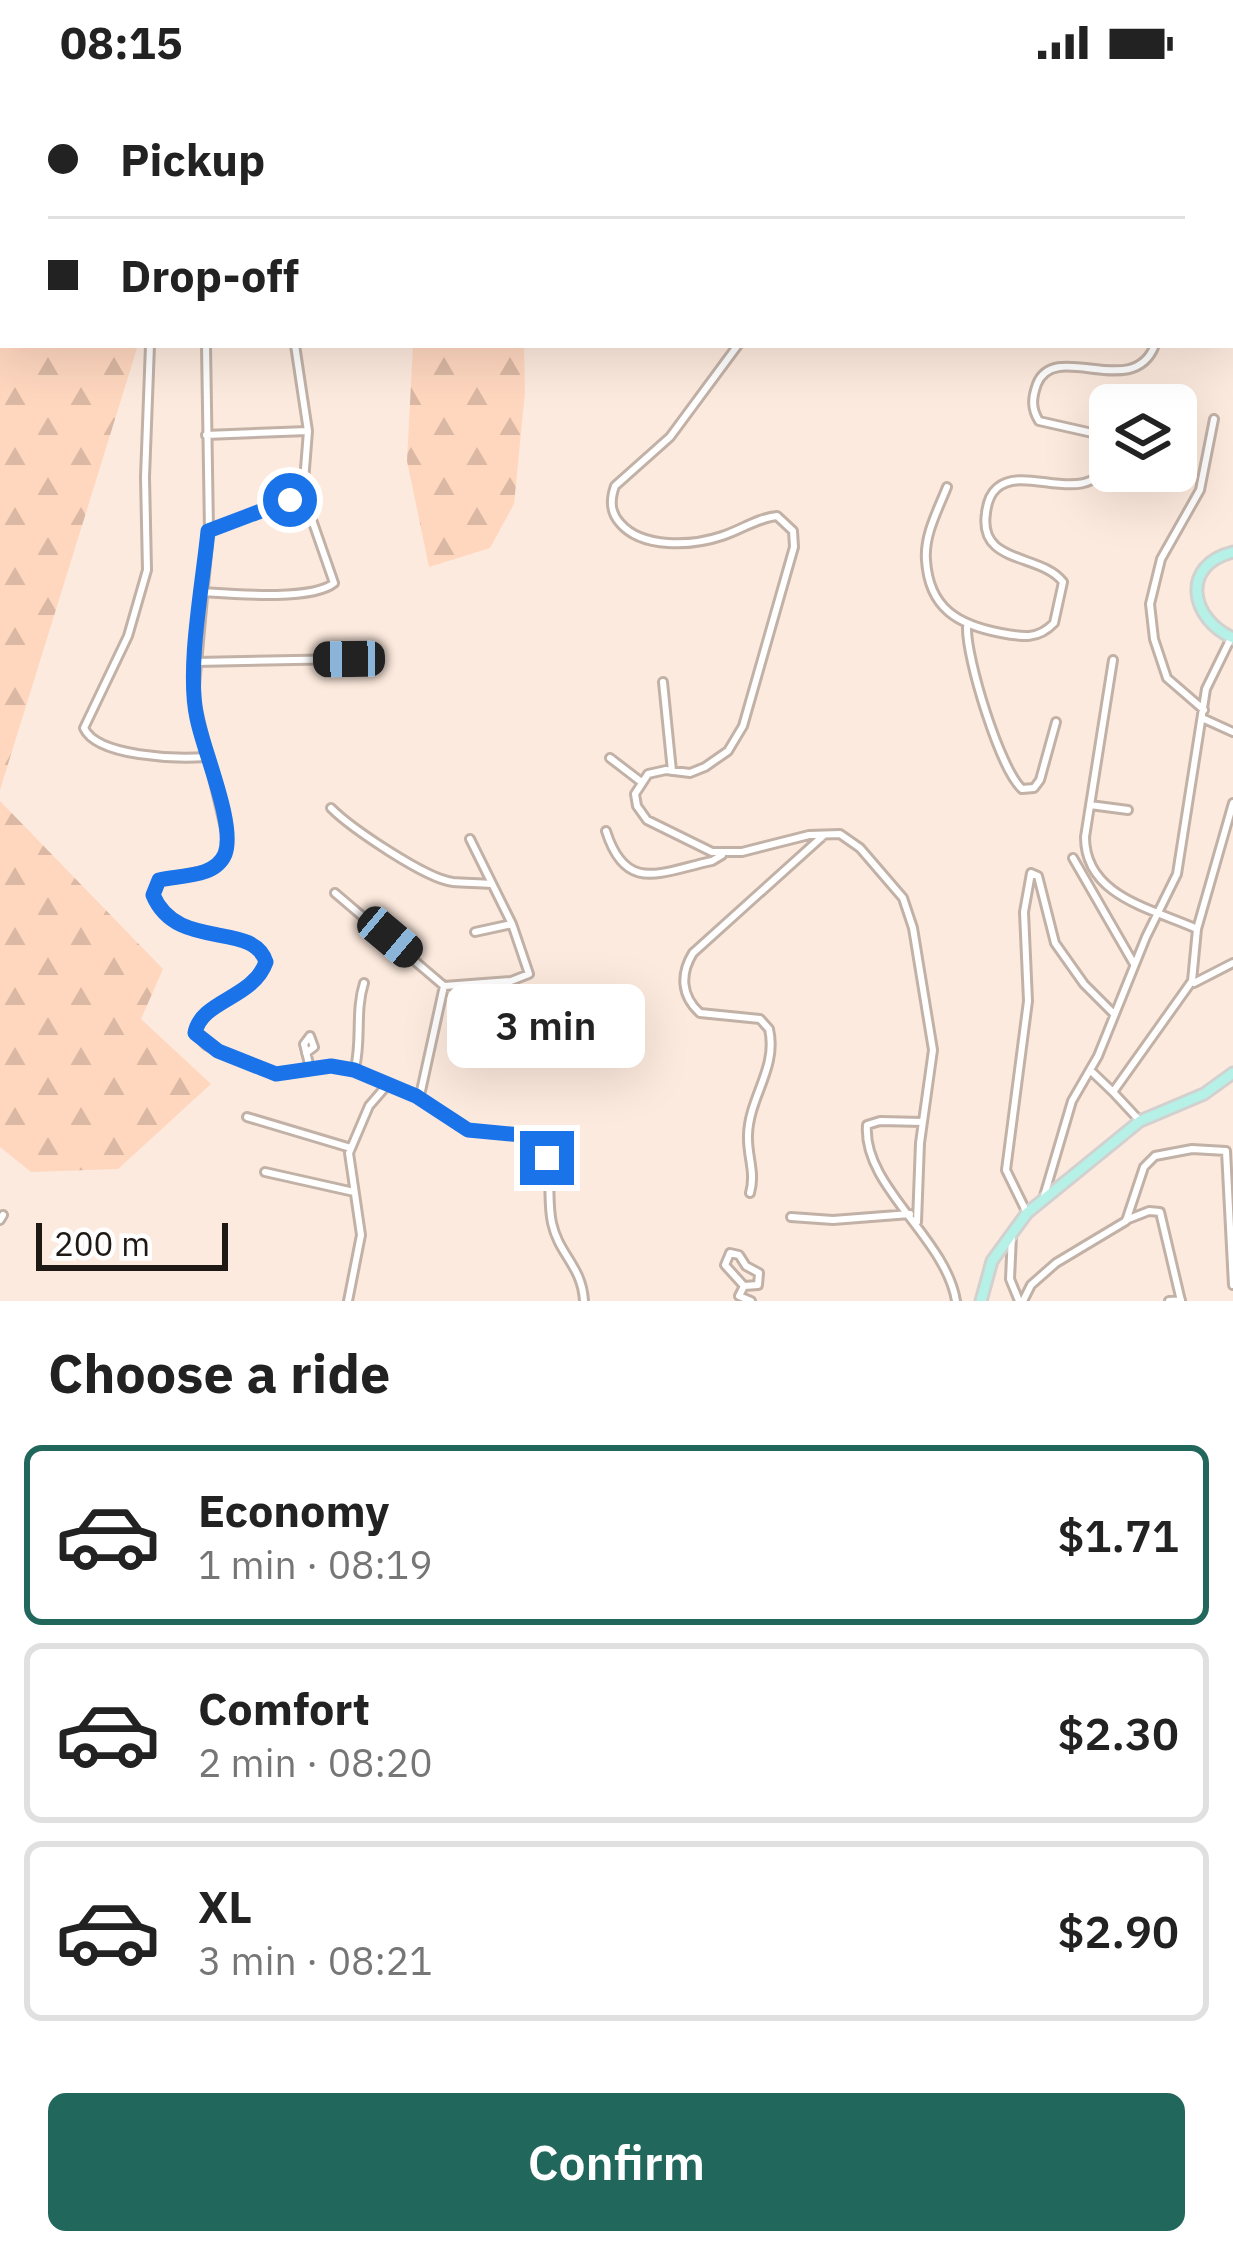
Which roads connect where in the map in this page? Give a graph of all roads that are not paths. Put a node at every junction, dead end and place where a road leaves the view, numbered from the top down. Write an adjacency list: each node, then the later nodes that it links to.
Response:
1 (150, 348): 25 (street)
2 (206, 348): 9 (street)
3 (295, 348): 7 (street)
4 (736, 348): 27 (street)
5 (1155, 348): 8 (street)
6 (1214, 419): 22 (street)
7 (308, 431): 9 (street); 12 (street)
8 (1089, 432)
9 (206, 435): 13 (street)
10 (1089, 482): 16 (street)
11 (947, 487): 16 (street)
12 (303, 494): 13 (street); 15 (street)
13 (208, 531): 15 (street)
14 (1233, 552): 17 (main road)
15 (203, 592): 20 (street)
16 (967, 627): 23 (street)
17 (1232, 638): 22 (street)
18 (372, 647): 20 (street)
19 (1113, 660): 30 (street)
20 (196, 662): 25 (street)
21 (663, 682): 27 (street)
22 (1203, 714): 24 (street); 42 (street)
23 (1056, 722)
24 (1233, 732)
25 (206, 758): 53 (street)
26 (610, 758): 28 (street)
27 (672, 771): 28 (street)
28 (640, 782): 36 (street)
29 (1233, 803): 44 (street)
30 (1090, 806): 32 (street); 42 (street)
31 (331, 808): 39 (street)
32 (1128, 810)
33 (605, 831): 36 (street)
34 (826, 832): 36 (street); 62 (street); 67 (street)
35 (470, 839): 38 (street)
36 (725, 853)
37 (1073, 858): 47 (street)
38 (480, 862): 39 (street); 40 (street)
39 (471, 881): 40 (street)
40 (491, 884): 43 (street)
41 (335, 893): 50 (street)
42 (1160, 911): 44 (street); 47 (street)
43 (512, 924): 45 (street); 50 (street)
44 (1197, 929): 49 (street)
45 (475, 932)
46 (1233, 963): 49 (street)
47 (1134, 965): 51 (street)
48 (364, 983): 54 (street)
49 (1190, 985): 58 (street)
50 (444, 986): 59 (street)
51 (1113, 1012): 55 (street); 69 (street)
52 (306, 1053): 53 (street)
53 (310, 1068): 54 (street)
54 (354, 1070): 57 (street)
55 (1090, 1070): 58 (street); 68 (street)
56 (1233, 1073): 61 (main road)
57 (388, 1084): 59 (street); 63 (street)
58 (1113, 1092): 61 (street)
59 (416, 1096): 78 (street)
60 (248, 1117): 63 (street)
61 (1140, 1121): 68 (main road)
62 (922, 1122): 70 (street); 73 (street)
63 (351, 1148): 66 (street)
64 (1230, 1150): 72 (street); 75 (street)
65 (265, 1172): 66 (street)
66 (354, 1192): 77 (street)
67 (750, 1193)
68 (1043, 1199): 69 (main road)
69 (1027, 1213): 74 (main road)
70 (910, 1214): 71 (street); 73 (street)
71 (791, 1217)
72 (1126, 1220): 82 (street); 84 (street)
73 (916, 1222): 80 (street)
74 (1012, 1231): 81 (main road); 82 (street)
75 (1233, 1285)
76 (744, 1286): 76 (street); 79 (street)
77 (348, 1301)
78 (584, 1301)
79 (752, 1301)
80 (956, 1301)
81 (981, 1301)
82 (1021, 1301)
83 (1169, 1301): 84 (street)
84 (1181, 1301)

